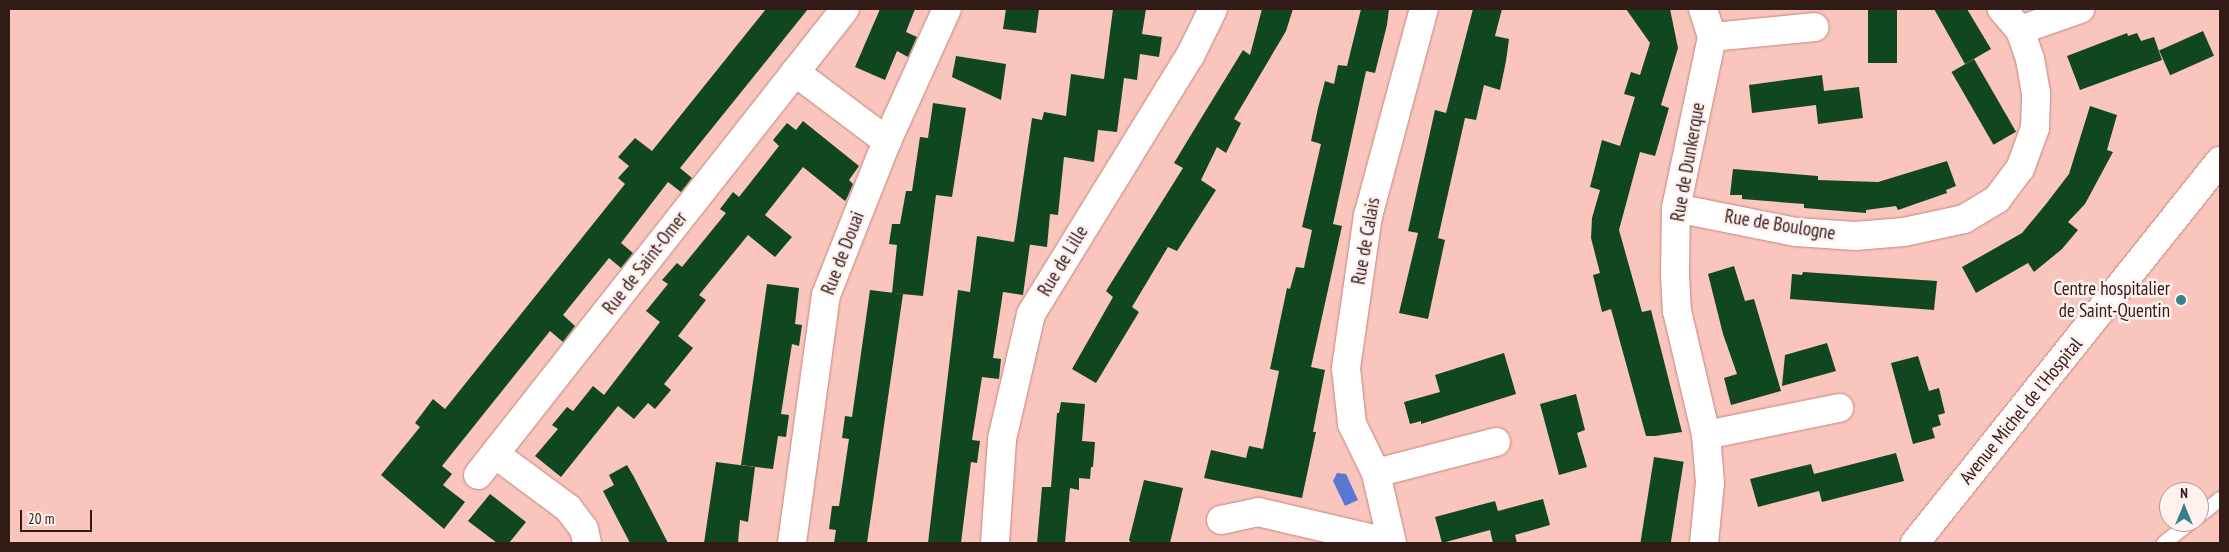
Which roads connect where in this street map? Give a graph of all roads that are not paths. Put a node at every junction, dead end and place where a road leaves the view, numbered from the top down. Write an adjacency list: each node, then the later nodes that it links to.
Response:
1 (845, 9): 11 (street, Rue de Saint-Omer)
2 (947, 9): 12 (street, Rue de Douai)
3 (1213, 9): 27 (street, Rue de Lille)
4 (1424, 9): 19 (street, Rue de Calais)
5 (1704, 9): 10 (street, Rue de Dunkerque)
6 (2002, 9): 9 (street, Rue de Boulogne)
7 (2080, 9): 9 (street)
8 (1815, 27): 10 (street)
9 (2020, 30): 14 (street, Rue de Boulogne)
10 (1712, 37): 14 (street, Rue de Dunkerque)
11 (795, 72): 12 (street); 18 (street, Rue de Saint-Omer)
12 (887, 140): 26 (street, Rue de Douai)
13 (2220, 161): 30 (street, Avenue Michel de l'Hospital)
14 (1676, 208): 16 (street, Rue de Dunkerque)
15 (1839, 408): 16 (street)
16 (1706, 435): 29 (street, Rue de Dunkerque)
17 (1496, 442): 19 (street)
18 (495, 454): 20 (street, Rue de Saint-Omer); 25 (street)
19 (1376, 473): 28 (street, Rue de Calais)
20 (478, 475)
21 (2220, 499): 22 (lane)
22 (2209, 508)
23 (1221, 520): 28 (street, Rue de Calais)
24 (2178, 532): 31 (lane)
25 (587, 543)
26 (792, 543)
27 (995, 543)
28 (1391, 543)
29 (1704, 543)
30 (1915, 543)
31 (2164, 543)

